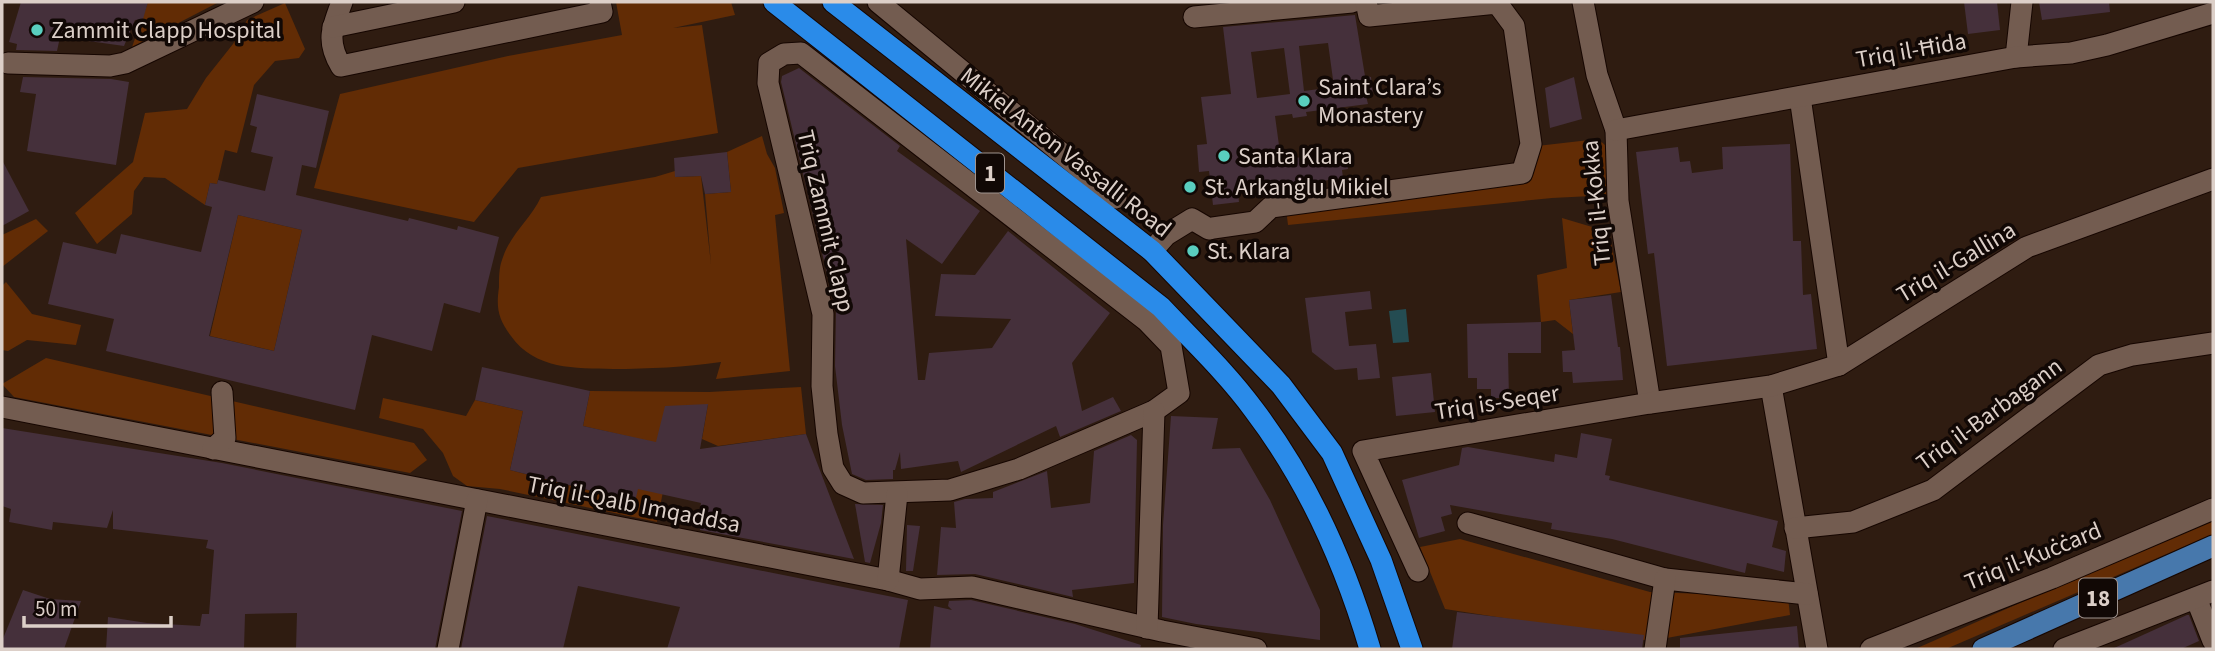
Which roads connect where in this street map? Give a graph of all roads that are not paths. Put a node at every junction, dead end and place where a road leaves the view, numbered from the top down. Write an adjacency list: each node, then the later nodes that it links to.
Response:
1 (253, 2): 16 (street)
2 (342, 2): 14 (street)
3 (454, 2): 14 (street)
4 (600, 2): 14 (street)
5 (774, 2): 22 (highway, 1)
6 (878, 2): 20 (street)
7 (1352, 2): 13 (street)
8 (1366, 2): 21 (street)
9 (1583, 2): 18 (street, Triq il-Kokka)
10 (2022, 2): 15 (street)
11 (836, 3): 21 (highway, Mikiel Anton Vassalli Road / 1)
12 (2213, 13): 15 (street, Triq il-Ħida)
13 (1194, 17)
14 (332, 27)
15 (2016, 57): 17 (street, Triq il-Ħida)
16 (4, 61)
17 (1800, 97): 18 (street, Triq il-Ħida); 24 (street)
18 (1616, 130): 27 (street, Triq il-Kokka)
19 (2213, 179): 24 (street, Triq il-Gallina)
20 (1116, 198)
21 (1152, 251): 47 (highway, Mikiel Anton Vassalli Road / 1)
22 (1154, 314): 29 (street); 31 (street, Triq Zammit Clapp); 44 (highway, 1)
23 (2212, 347): 35 (street, Triq il-Barbagann)
24 (1839, 365): 25 (street, Triq il-Gallina)
25 (1771, 386): 27 (street, Triq is-Seqer); 35 (street)
26 (222, 392): 30 (street)
27 (1650, 403): 37 (street, Triq is-Seqer)
28 (2, 407): 30 (street, Triq il-Qalb Imqaddsa)
29 (1154, 411): 31 (street); 42 (street)
30 (213, 449): 32 (street, Triq il-Qalb Imqaddsa)
31 (897, 494): 39 (street)
32 (477, 500): 39 (street, Triq il-Qalb Imqaddsa); 45 (street)
33 (2213, 509): 50 (street, Triq il-Kuċċard)
34 (1468, 523): 38 (street)
35 (1795, 528): 40 (street)
36 (2213, 547): 51 (main road, 18)
37 (1418, 571)
38 (1665, 579): 40 (street); 48 (street)
39 (888, 580): 42 (street, Triq il-Qalb Imqaddsa)
40 (1807, 594): 49 (street)
41 (2205, 594): 43 (street); 52 (street)
42 (1147, 628): 46 (street, Triq il-Qalb Imqaddsa)
43 (2213, 641)
44 (1369, 644)
45 (448, 649)
46 (1256, 649)
47 (1412, 649)
48 (1656, 649)
49 (1818, 649)
50 (1871, 649)
51 (1983, 649)
52 (2064, 649)

